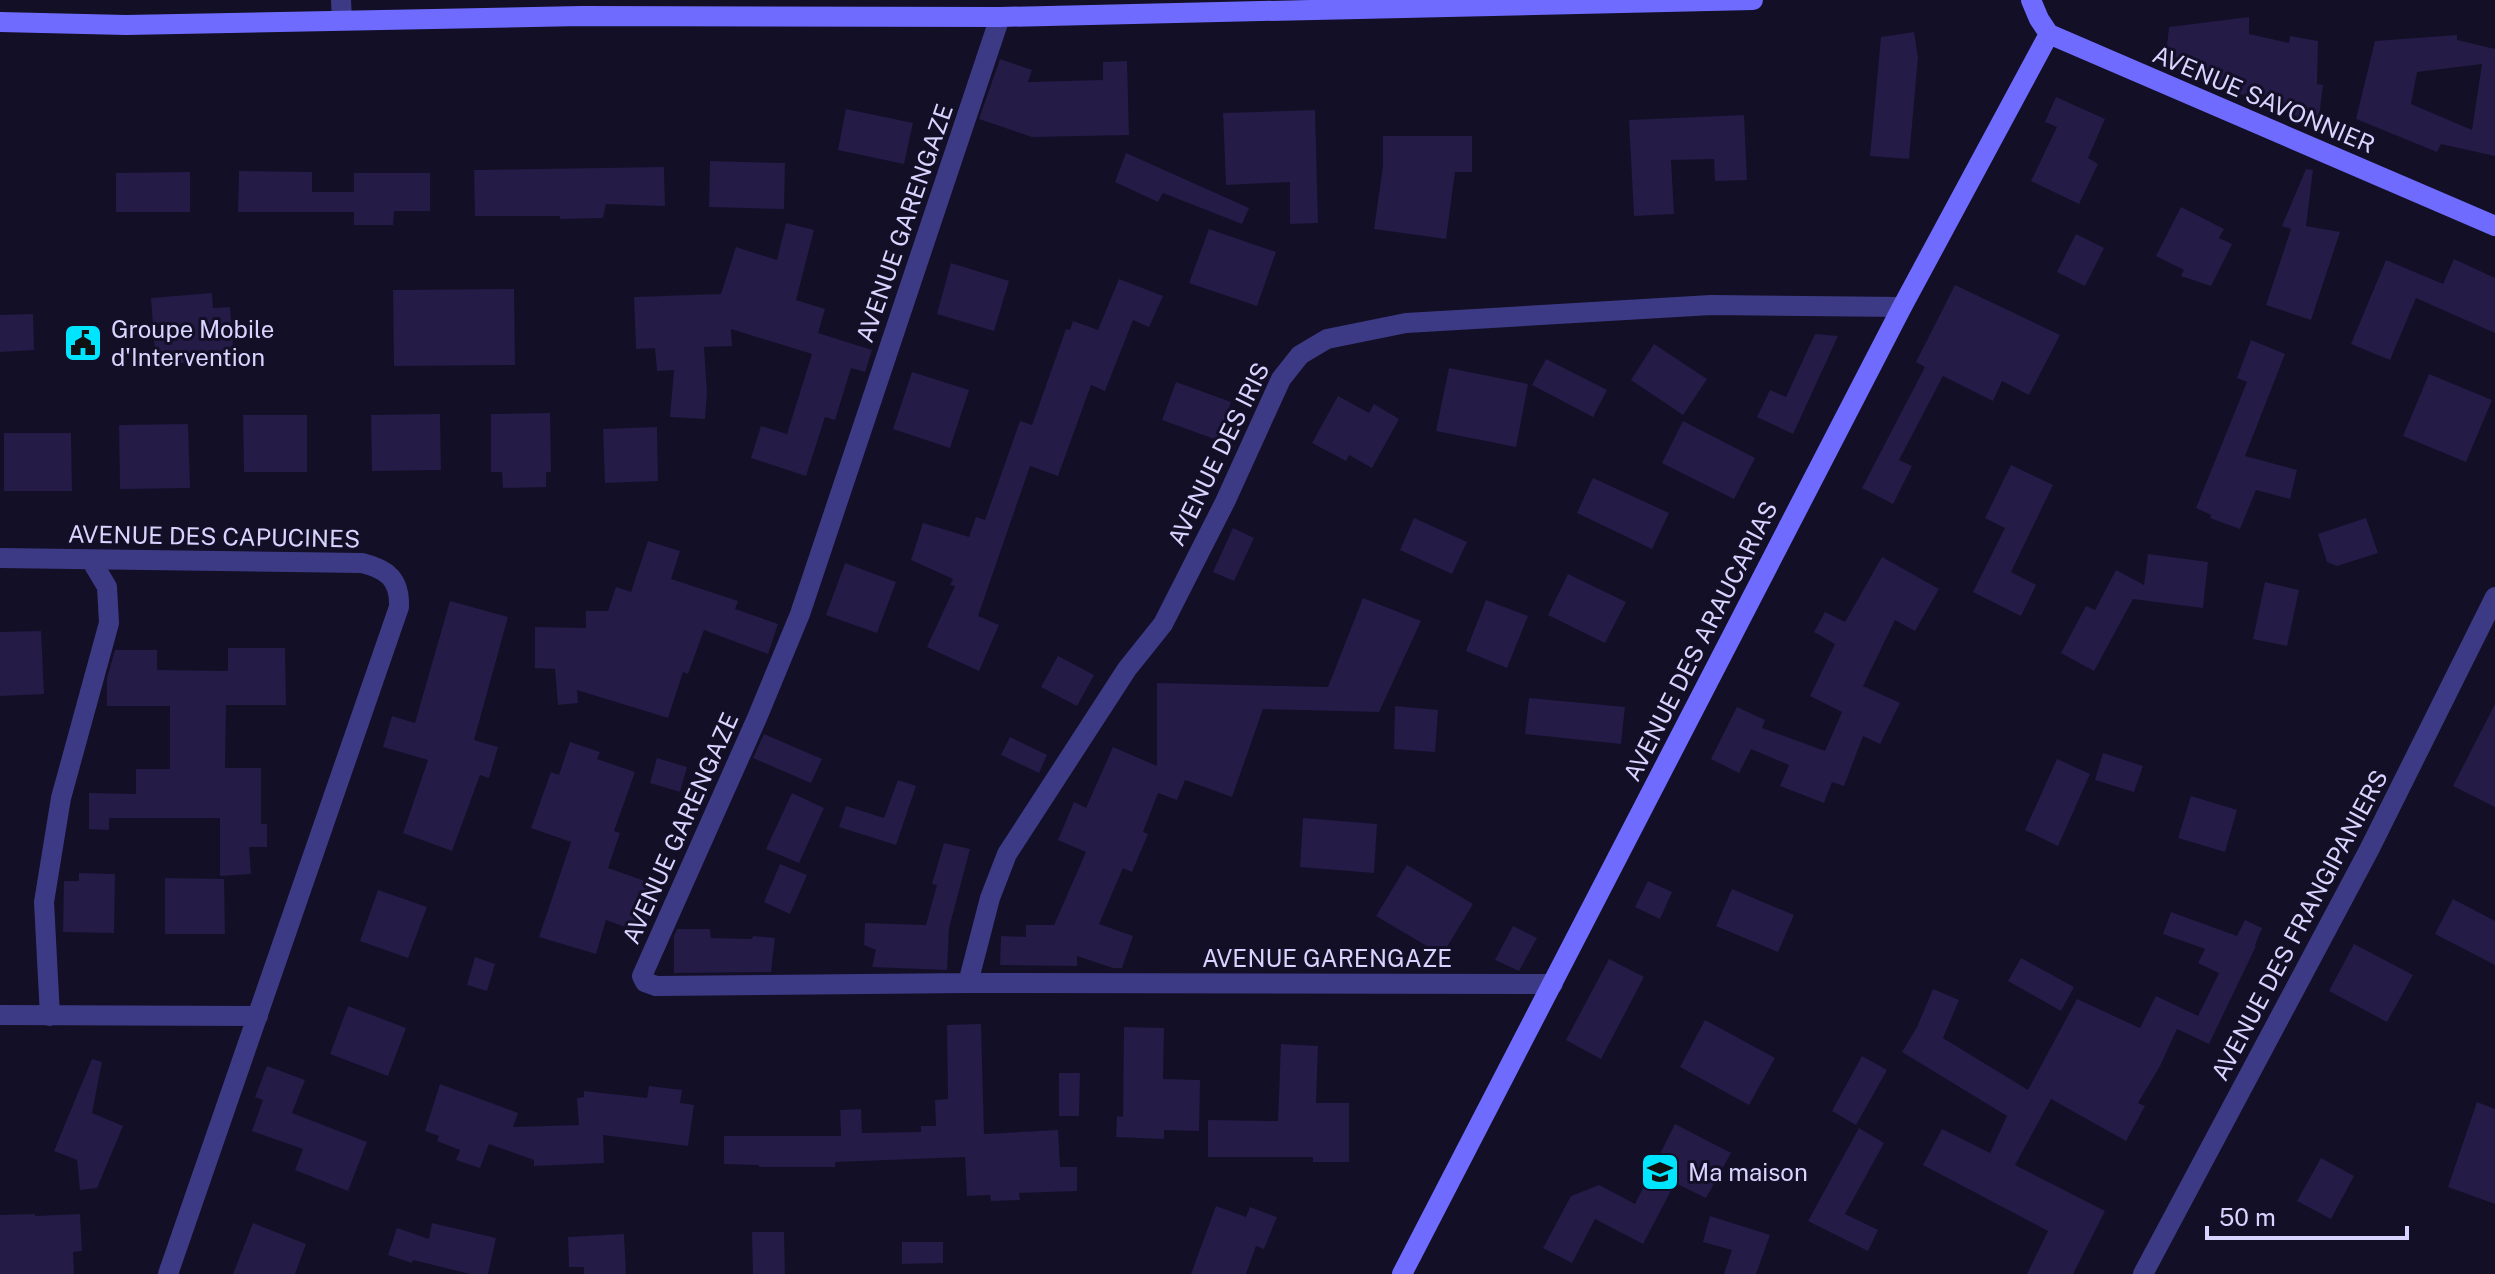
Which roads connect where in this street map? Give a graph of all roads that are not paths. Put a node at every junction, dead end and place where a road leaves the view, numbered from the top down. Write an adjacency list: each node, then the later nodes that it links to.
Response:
1 (1753, 0): 3 (street)
2 (2031, 0): 10 (street)
3 (1660, 1): 4 (street)
4 (1480, 4): 8 (street)
5 (774, 7): 6 (street); 8 (street)
6 (582, 8): 7 (street)
7 (341, 10): 9 (street)
8 (1000, 17): 16 (street, AVENUE GARENGAZE)
9 (0, 22)
10 (2049, 34): 11 (street, AVENUE SAVONNIER); 12 (street, AVENUE DES ARAUCARIAS)
11 (2495, 226)
12 (1902, 307): 16 (street, AVENUE DES IRIS); 17 (street, AVENUE DES ARAUCARIAS)
13 (0, 558): 14 (street, AVENUE DES CAPUCINES)
14 (91, 560): 19 (street); 20 (street, AVENUE DES CAPUCINES)
15 (2495, 597): 23 (street, AVENUE DES FRANGIPANIERS)
16 (968, 983): 17 (street, AVENUE GARENGAZE)
17 (1553, 984): 22 (street, AVENUE DES ARAUCARIAS)
18 (0, 1015): 19 (street)
19 (50, 1016): 20 (street)
20 (258, 1016): 21 (street)
21 (168, 1274)
22 (1402, 1274)
23 (2143, 1274)

